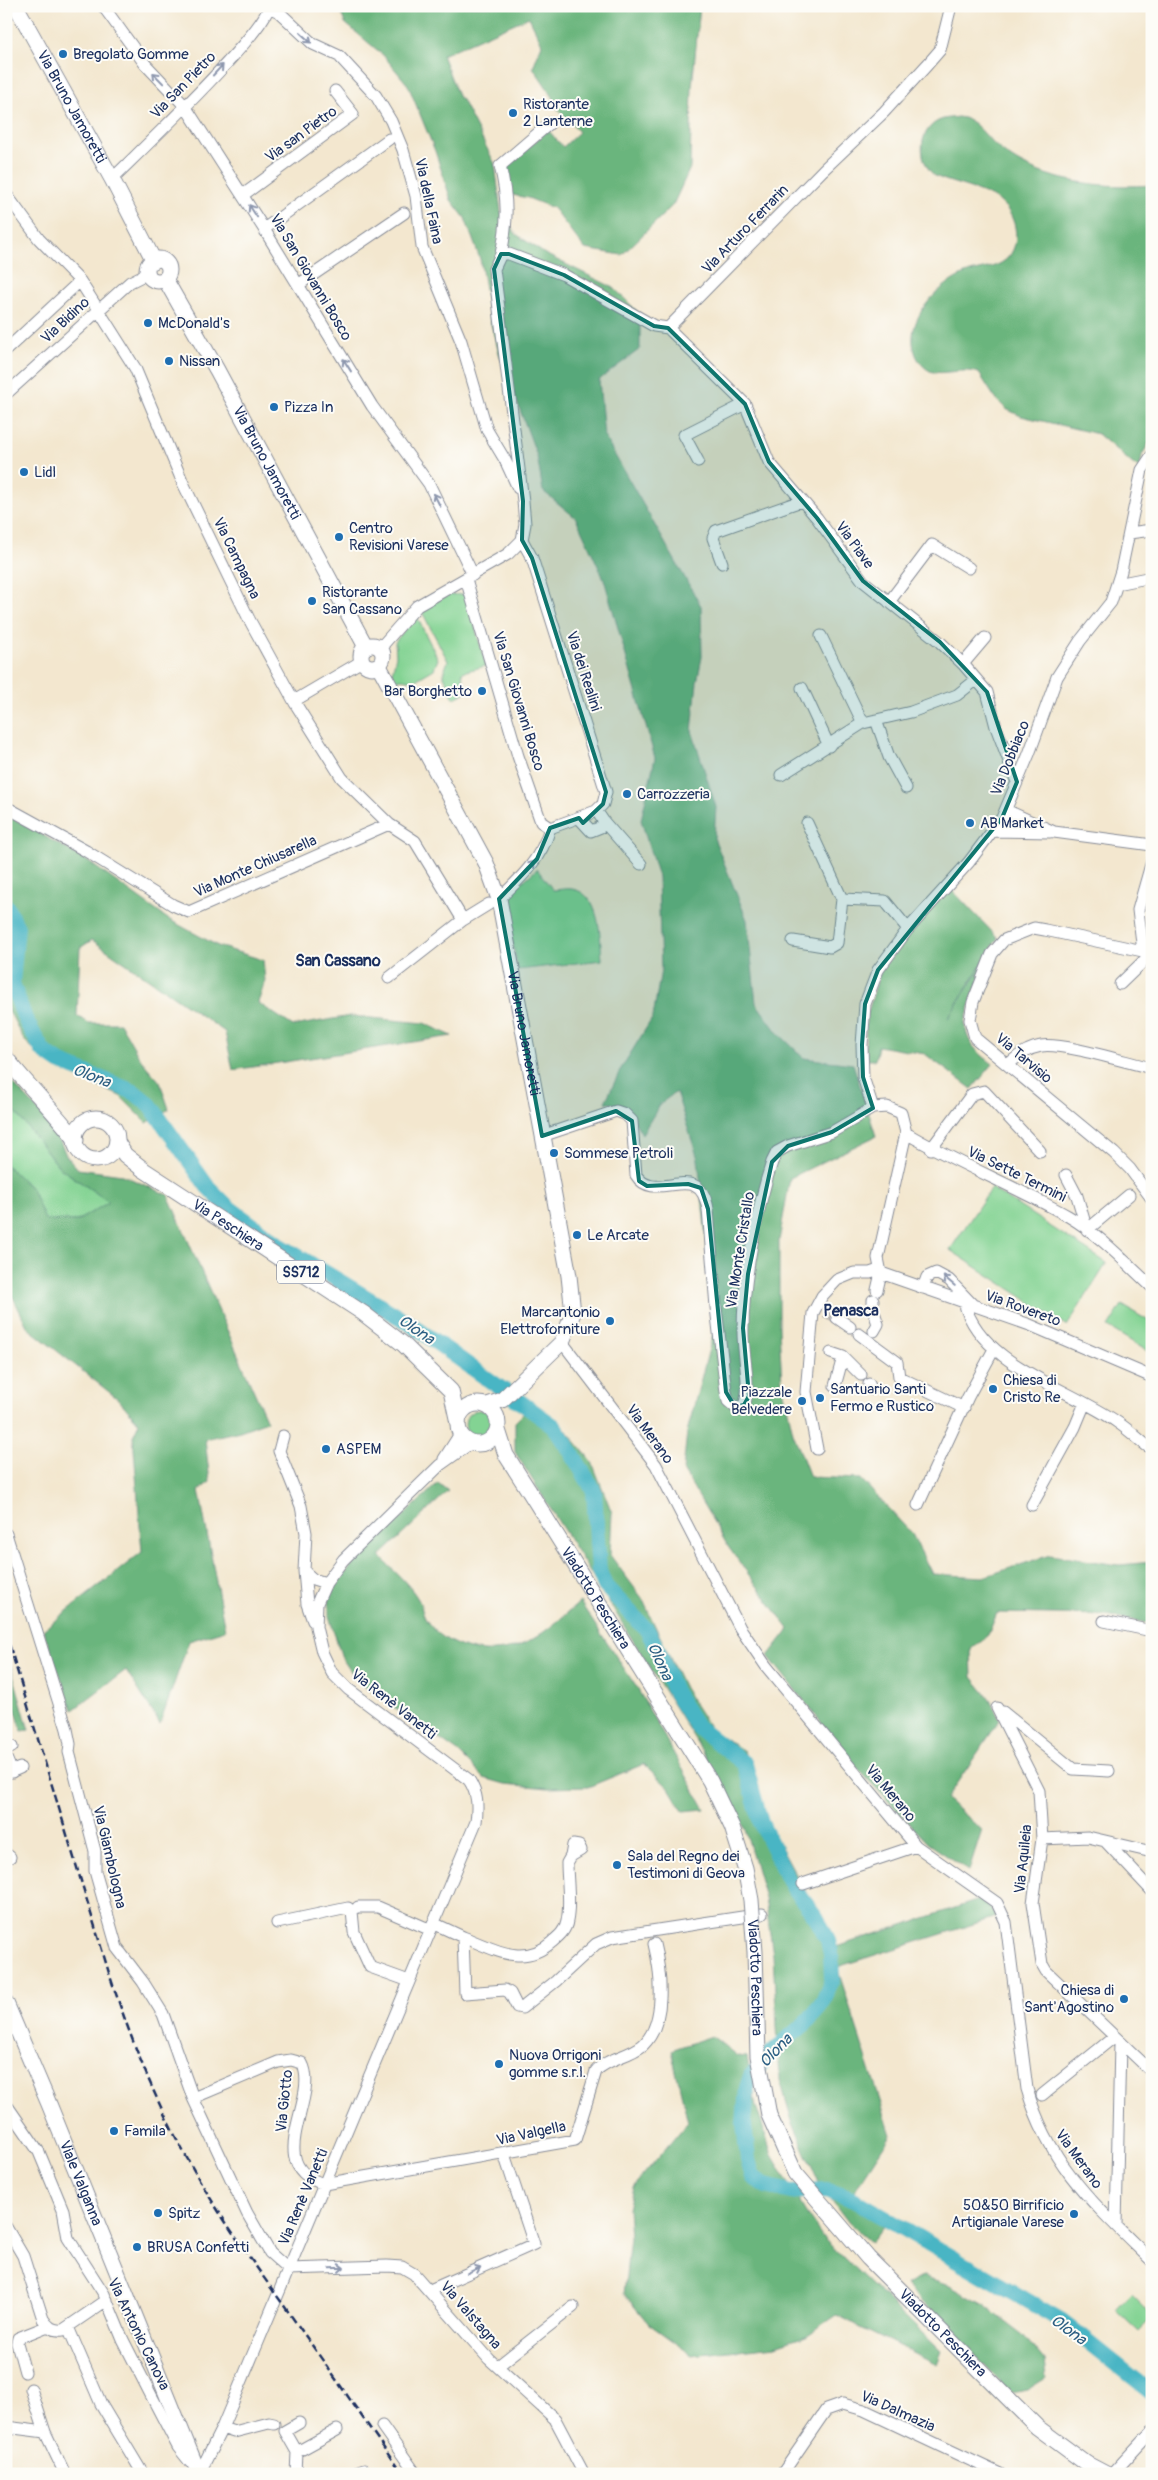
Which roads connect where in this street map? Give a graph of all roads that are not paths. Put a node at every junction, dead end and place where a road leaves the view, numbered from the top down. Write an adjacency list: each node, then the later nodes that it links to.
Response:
1 (16, 6): 9 (main road, Via Bruno Jamoretti)
2 (103, 6): 6 (street, Via San Giovanni Bosco, one-way to 2)
3 (269, 6): 6 (street, Via San Pietro, one-way to 3); 25 (street, Via della Faina, one-way to 25)
4 (951, 6): 19 (street, Via Arturo Ferrarin)
5 (335, 91): 11 (street, Via san Pietro)
6 (185, 106): 9 (street, Via San Pietro); 11 (street, Via San Giovanni Bosco)
7 (550, 123): 14 (street)
8 (389, 139): 13 (street)
9 (112, 179): 15 (main road, Via Bruno Jamoretti)
10 (6, 194): 16 (street, Via Campagna)
11 (243, 195): 13 (street, Via San Giovanni Bosco, one-way to 11)
12 (404, 213): 17 (street)
13 (264, 229): 17 (street, Via San Giovanni Bosco)
14 (501, 254): 19 (street); 25 (street)
15 (151, 267): 18 (street, Via Bidino); 38 (main road, Via Bruno Jamoretti)
16 (80, 281): 18 (street, Via Campagna); 20 (street)
17 (298, 285): 32 (street, Via San Giovanni Bosco, one-way to 17)
18 (99, 309): 21 (street, Via Bidino); 44 (street, Via Campagna)
19 (668, 328): 22 (street, Via Piave)
20 (6, 350)
21 (6, 394)
22 (745, 404): 24 (street); 26 (street, Via Piave)
23 (1152, 455): 28 (street, Via Dobbiaco)
24 (698, 461)
25 (523, 501): 29 (street)
26 (801, 501): 30 (street); 35 (street, Via Piave)
27 (1152, 530): 28 (street)
28 (1129, 533): 34 (street, Via Dobbiaco)
29 (522, 540): 32 (street); 53 (street, Via dei Realini)
30 (722, 563)
31 (969, 568): 35 (street)
32 (470, 577): 38 (street); 58 (street, Via San Giovanni Bosco)
33 (1152, 577): 34 (street)
34 (1117, 584): 49 (street, Via Dobbiaco)
35 (889, 602): 40 (street, Via Piave)
36 (821, 636): 46 (street)
37 (985, 638): 40 (street)
38 (373, 647): 39 (main road); 41 (main road)
39 (362, 661): 41 (main road); 44 (street)
40 (963, 664): 42 (street, Via Piave)
41 (378, 666): 65 (main road, Via Bruno Jamoretti)
42 (976, 680): 45 (street); 49 (street, Via Piave)
43 (802, 688): 47 (street)
44 (294, 701): 57 (street, Via Campagna)
45 (876, 720): 46 (street); 50 (street)
46 (863, 723): 47 (street)
47 (829, 746): 48 (street)
48 (781, 775)
49 (1017, 782): 52 (street, Via Dobbiaco)
50 (906, 788)
51 (6, 807): 57 (street, Via Monte Chiusarella)
52 (1006, 810): 59 (street, Via Dobbiaco); 60 (street)
53 (596, 811): 54 (street); 55 (street)
54 (579, 818): 55 (street); 58 (street)
55 (604, 822): 63 (street)
56 (807, 823): 64 (street)
57 (389, 824): 66 (street, Via Campagna)
58 (550, 828): 65 (street, one-way to 58)
59 (992, 831): 60 (street); 67 (street, Via Dobbiaco)
60 (1054, 832): 61 (street)
61 (1152, 845)
62 (1152, 861): 69 (street)
63 (641, 864)
64 (842, 898): 67 (street); 68 (street)
65 (494, 901): 66 (street); 79 (main road, Via Bruno Jamoretti)
66 (463, 920): 70 (street)
67 (908, 929): 75 (street, Via Dobbiaco)
68 (793, 942)
69 (1149, 950): 71 (street); 73 (street, Via Tarvisio)
70 (389, 978)
71 (1120, 984)
72 (6, 1058): 76 (main road, Via Peschiera / SS712)
73 (1008, 1065): 74 (street); 88 (street, Via Tarvisio)
74 (1152, 1068)
75 (873, 1108): 78 (street); 79 (street, Via Monte Cristallo)
76 (57, 1114): 77 (main road, Via Peschiera / SS712); 80 (main road, Via Peschiera / SS712)
77 (87, 1121): 80 (main road); 81 (main road, Via Peschiera / SS712)
78 (906, 1133): 82 (street, Via Sette Termini); 90 (street)
79 (542, 1136): 97 (main road, Via Bruno Jamoretti)
80 (76, 1140): 84 (main road, Via Peschiera / SS712)
81 (117, 1142): 84 (main road); 85 (main road, Via Peschiera / SS712)
82 (931, 1149): 83 (street, Via Sette Termini); 89 (street, Via Sette Termini)
83 (1040, 1151)
84 (98, 1160): 85 (main road, Via Peschiera / SS712)
85 (144, 1170): 104 (main road, Via Peschiera / SS712)
86 (1066, 1175): 89 (street, Via Sette Termini)
87 (1129, 1195): 89 (street)
88 (1152, 1199)
89 (1087, 1230): 92 (street, Via Sette Termini)
90 (880, 1272): 91 (street, Via Rovereto); 96 (street); 99 (street)
91 (923, 1288): 93 (street, Via Rovereto); 94 (street, one-way to 91)
92 (1152, 1288)
93 (964, 1302): 94 (street, Via Rovereto); 98 (street)
94 (976, 1307): 101 (street, Via Rovereto)
95 (837, 1318): 96 (street)
96 (864, 1334): 107 (street)
97 (562, 1342): 106 (main road, Via Bruno Jamoretti); 127 (street, Via Merano)
98 (994, 1349): 105 (street); 107 (street)
99 (821, 1350): 100 (street); 112 (street)
100 (843, 1357): 102 (street); 103 (street)
101 (1152, 1377)
102 (869, 1383)
103 (835, 1386)
104 (451, 1391): 106 (main road, Via Peschiera / SS712); 110 (main road)
105 (1085, 1403): 111 (street); 115 (street)
106 (491, 1405): 108 (main road); 110 (main road)
107 (964, 1408): 114 (street)
108 (498, 1430): 110 (main road); 113 (main road)
109 (283, 1436): 117 (street)
110 (466, 1436): 113 (main road); 118 (street, Via Renè Vanetti)
111 (1147, 1446)
112 (817, 1449)
113 (506, 1456): 178 (main road, Viadotto Peschiera, bridge)
114 (918, 1504)
115 (1032, 1505)
116 (6, 1534): 143 (street, Via Giambologna)
117 (304, 1571): 118 (street); 120 (street)
118 (326, 1583): 120 (street, Via Renè Vanetti)
119 (1104, 1621): 121 (street)
120 (316, 1627): 135 (street, Via Renè Vanetti)
121 (1152, 1631)
122 (6, 1758): 123 (street)
123 (13, 1771)
124 (1109, 1771): 125 (street, Via Aquileia)
125 (1042, 1839): 126 (street); 140 (street, Via Aquileia)
126 (1106, 1842): 128 (street); 131 (street)
127 (916, 1846): 130 (street); 147 (street, Via Merano)
128 (1152, 1852)
129 (571, 1856): 136 (street)
130 (803, 1884)
131 (1152, 1891)
132 (358, 1907): 135 (street)
133 (762, 1914): 136 (street)
134 (277, 1922): 138 (street)
135 (432, 1926): 136 (street); 138 (street, Via Renè Vanetti)
136 (463, 1937)
137 (654, 1944): 145 (street, Via Valgella)
138 (409, 1982): 146 (street, Via Renè Vanetti)
139 (6, 2003): 168 (main road, Viale Valganna)
140 (1117, 2040): 141 (street, Via Aquileia); 142 (street); 147 (street)
141 (1152, 2072)
142 (1042, 2095)
143 (193, 2098): 146 (street, Via Giotto); 150 (street, Via Giambologna)
144 (6, 2104): 152 (street, Via Antonio Canova)
145 (504, 2154): 146 (street, Via Valgella); 151 (street, one-way to 145)
146 (324, 2184): 150 (street, Via Renè Vanetti)
147 (1116, 2226): 149 (street, Via Merano)
148 (6, 2227): 154 (street)
149 (1152, 2260)
150 (288, 2269): 151 (street, Via Valstagna, one-way to 151); 163 (street, Via Renè Vanetti)
151 (430, 2290): 156 (street, Via Valstagna)
152 (107, 2300): 155 (street); 168 (street, Via Antonio Canova)
153 (573, 2307): 156 (street)
154 (48, 2326): 155 (street); 157 (street)
155 (68, 2327): 170 (street)
156 (498, 2366): 175 (street, Via Valstagna)
157 (25, 2372)
158 (31, 2388): 166 (street)
159 (299, 2423): 167 (street)
160 (274, 2424): 163 (street)
161 (382, 2426): 174 (street)
162 (6, 2427): 166 (street)
163 (222, 2428): 168 (street, Via Renè Vanetti)
164 (337, 2430): 167 (street)
165 (1152, 2431): 179 (street)
166 (45, 2432): 169 (street)
167 (298, 2452): 171 (street)
168 (198, 2472)
169 (65, 2474)
170 (143, 2474)
171 (296, 2474)
172 (353, 2474): 173 (street)
173 (366, 2474)
174 (416, 2474)
175 (584, 2474)
176 (782, 2474): 177 (street, Via Dalmazia)
177 (1000, 2474)
178 (1106, 2474)
179 (1112, 2474)

